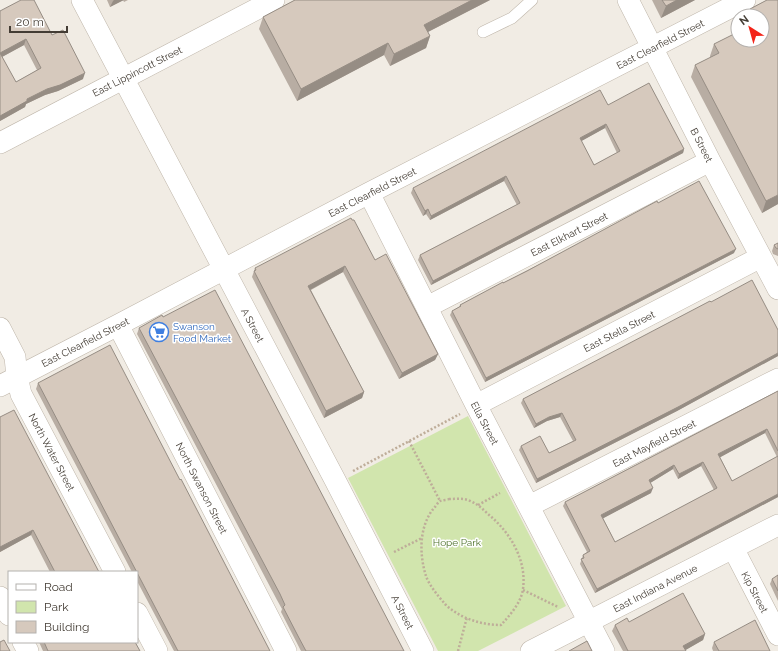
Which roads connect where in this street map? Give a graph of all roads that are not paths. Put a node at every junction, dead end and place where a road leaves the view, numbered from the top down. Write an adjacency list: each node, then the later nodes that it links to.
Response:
1 (82, 0): 8 (street, A Street)
2 (274, 0): 8 (street, East Lippincott Street)
3 (532, 0): 6 (lane)
4 (628, 0): 7 (street, B Street)
5 (745, 0): 7 (street, East Clearfield Street)
6 (484, 32)
7 (653, 47): 10 (street, B Street); 11 (street, East Clearfield Street)
8 (123, 78): 9 (street, East Lippincott Street); 13 (street, A Street)
9 (0, 143)
10 (710, 161): 12 (street, B Street); 15 (street, East Elkhart Street)
11 (369, 193): 13 (street, East Clearfield Street); 15 (street, Ella Street)
12 (762, 257): 14 (street, B Street); 20 (street, East Stella Street)
13 (224, 269): 16 (street, East Clearfield Street); 32 (street, A Street)
14 (778, 289)
15 (427, 307): 20 (street, Ella Street)
16 (118, 325): 19 (street, East Clearfield Street); 31 (street, North Swanson Street)
17 (0, 328): 19 (street, North Water Street)
18 (778, 379): 21 (street, East Mayfield Street)
19 (9, 381): 24 (street, North Water Street)
20 (476, 405): 21 (street, Ella Street)
21 (529, 506): 28 (street, Ella Street)
22 (778, 525): 23 (street, East Indiana Avenue)
23 (733, 548): 28 (street, East Indiana Avenue); 29 (street, Kip Street)
24 (114, 571)
25 (0, 597): 26 (street)
26 (8, 613)
27 (138, 615): 30 (street)
28 (589, 621): 33 (street, East Indiana Avenue); 34 (street, Ella Street)
29 (778, 635)
30 (157, 651)
31 (286, 651)
32 (423, 651)
33 (531, 651)
34 (604, 651)

